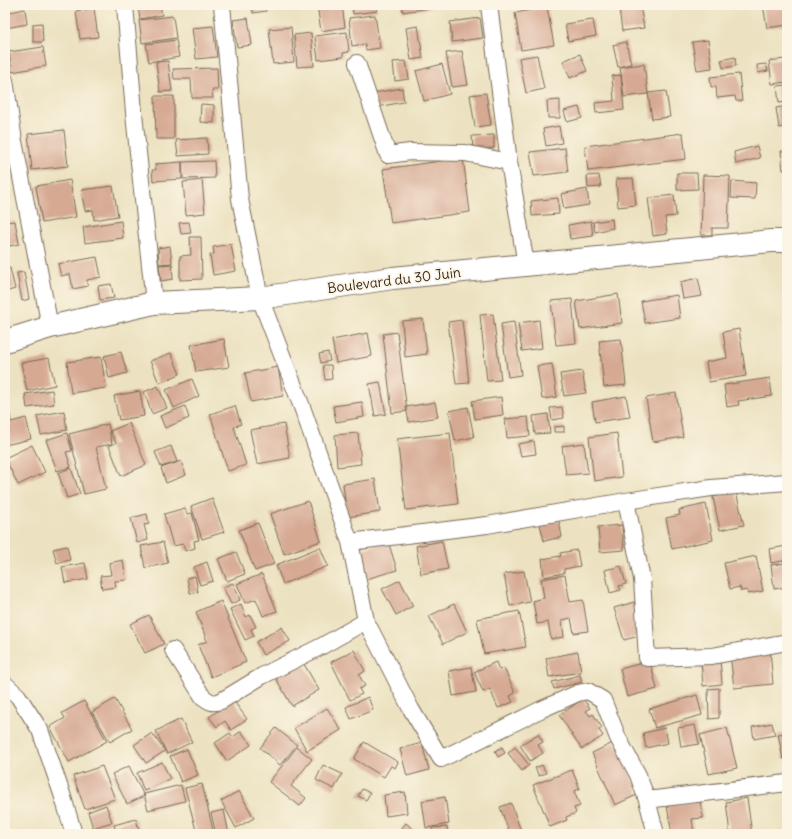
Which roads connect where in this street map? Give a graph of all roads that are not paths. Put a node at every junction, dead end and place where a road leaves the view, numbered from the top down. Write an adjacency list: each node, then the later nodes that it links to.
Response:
1 (124, 5): 10 (street)
2 (222, 5): 9 (street)
3 (489, 5): 6 (street)
4 (358, 63): 6 (street)
5 (5, 80): 11 (street)
6 (509, 162): 8 (street)
7 (787, 241): 8 (street, Boulevard du 30 Juin)
8 (526, 265): 9 (street, Boulevard du 30 Juin)
9 (260, 298): 10 (street, Boulevard du 30 Juin); 15 (street)
10 (154, 304): 11 (street, Boulevard du 30 Juin)
11 (50, 327): 12 (street, Boulevard du 30 Juin)
12 (5, 341)
13 (787, 482): 14 (street)
14 (626, 501): 15 (street); 17 (street)
15 (350, 542): 16 (street)
16 (366, 621): 18 (street); 21 (street)
17 (787, 642)
18 (173, 650)
19 (5, 684): 22 (street)
20 (787, 783): 21 (street)
21 (647, 800): 23 (street)
22 (74, 834)
23 (656, 834)

